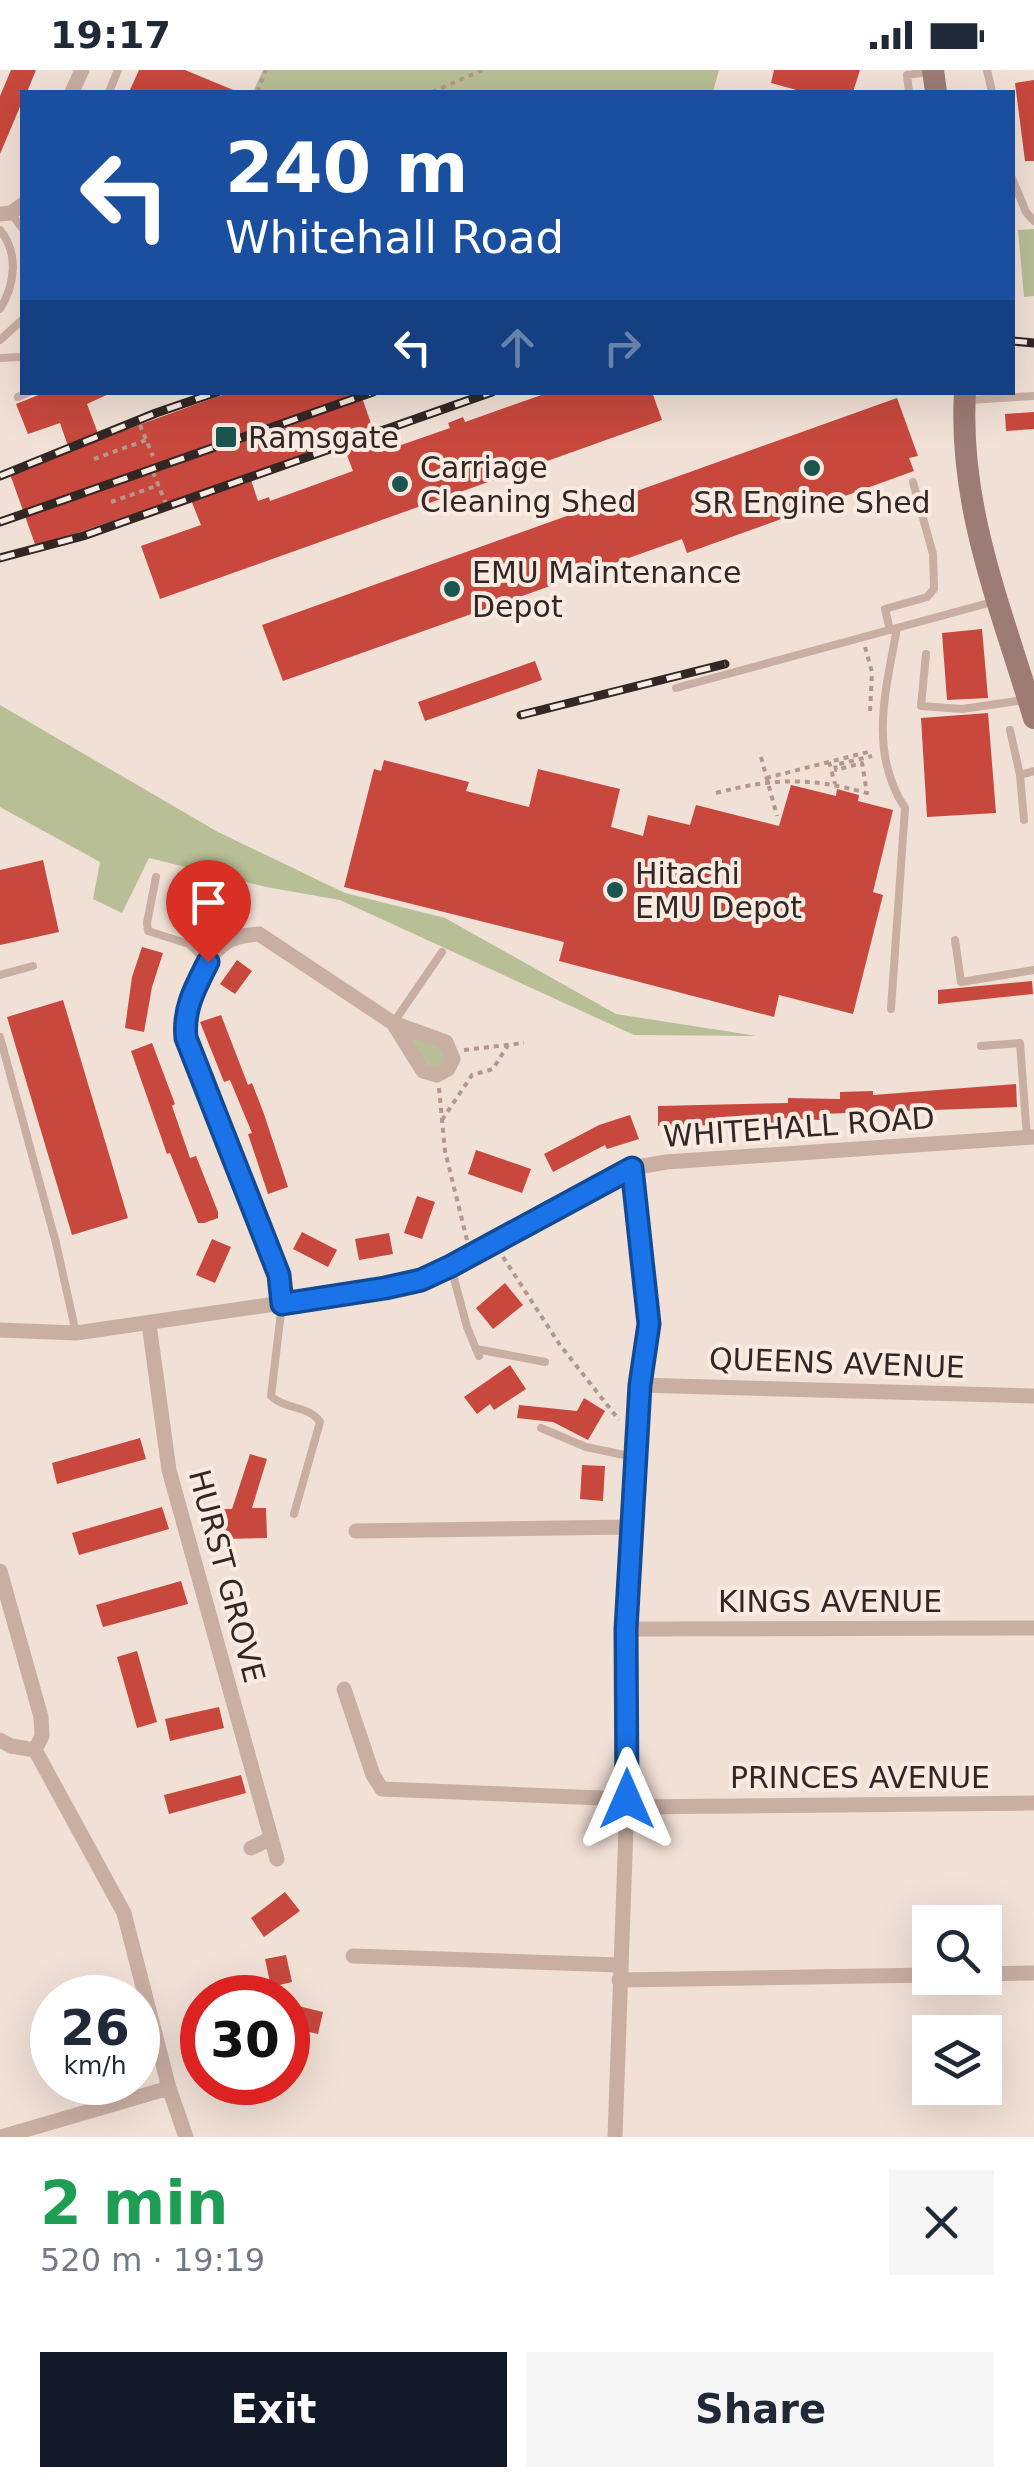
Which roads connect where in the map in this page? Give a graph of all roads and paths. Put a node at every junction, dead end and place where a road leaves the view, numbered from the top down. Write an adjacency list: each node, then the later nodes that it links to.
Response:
1 (483, 70): 3 (path)
2 (934, 78): 4 (lane)
3 (437, 90)
4 (909, 90)
5 (1015, 185): 6 (lane)
6 (1034, 221)
7 (0, 230): 8 (lane)
8 (0, 309)
9 (20, 322): 10 (lane)
10 (0, 340)
11 (964, 396): 12 (lane); 22 (main road)
12 (1034, 396)
13 (140, 424): 14 (path)
14 (146, 440): 15 (path); 16 (path)
15 (153, 456)
16 (94, 459)
17 (153, 472): 19 (path)
18 (913, 482): 23 (lane)
19 (158, 485): 20 (path); 21 (path)
20 (111, 502)
21 (166, 504)
22 (996, 601): 23 (lane); 26 (main road)
23 (893, 629): 24 (lane); 32 (lane)
24 (862, 638): 27 (lane); 29 (path)
25 (926, 654): 28 (lane)
26 (1027, 670): 28 (main road)
27 (676, 688)
28 (1031, 709)
29 (870, 717)
30 (1010, 730): 37 (lane)
31 (872, 740): 33 (path)
32 (883, 750): 33 (path); 50 (lane)
33 (872, 751): 35 (path); 39 (path)
34 (761, 756): 38 (path)
35 (830, 762): 38 (path); 39 (path)
36 (1034, 771): 37 (lane)
37 (1020, 775): 42 (lane)
38 (767, 779): 39 (path); 40 (path); 41 (path)
39 (835, 784)
40 (716, 794)
41 (777, 816)
42 (1024, 820)
43 (156, 877): 46 (lane)
44 (955, 940): 48 (lane)
45 (442, 952): 51 (lane)
46 (208, 962): 51 (street); 64 (street)
47 (32, 966): 49 (lane)
48 (1034, 970)
49 (0, 976)
50 (891, 1009)
51 (393, 1023): 56 (street); 57 (street)
52 (0, 1036): 67 (lane)
53 (524, 1043): 54 (path)
54 (508, 1045): 56 (path); 58 (path)
55 (981, 1046): 59 (lane)
56 (452, 1052): 57 (street)
57 (437, 1075): 58 (path)
58 (442, 1120): 62 (path)
59 (1030, 1138): 60 (street, WHITEHALL ROAD)
60 (632, 1168): 61 (street, WHITEHALL ROAD); 69 (street)
61 (489, 1244): 62 (street, WHITEHALL ROAD); 72 (path)
62 (471, 1254): 63 (street, WHITEHALL ROAD)
63 (451, 1266): 64 (street, WHITEHALL ROAD); 68 (lane)
64 (282, 1304): 65 (street, WHITEHALL ROAD); 74 (lane)
65 (149, 1324): 67 (street, WHITEHALL ROAD); 85 (street, HURST GROVE)
66 (0, 1330): 67 (street, WHITEHALL ROAD)
67 (76, 1332)
68 (545, 1362)
69 (640, 1385): 70 (street, QUEENS AVENUE); 72 (street)
70 (1034, 1396)
71 (542, 1428): 73 (lane)
72 (637, 1429): 73 (street)
73 (634, 1457): 75 (street)
74 (294, 1514)
75 (631, 1527): 76 (street); 79 (street)
76 (356, 1530)
77 (0, 1572): 82 (street)
78 (1034, 1628): 79 (street, KINGS AVENUE)
79 (626, 1629): 83 (street)
80 (344, 1689): 83 (street, PRINCES AVENUE)
81 (0, 1740): 82 (street)
82 (36, 1750): 93 (street)
83 (627, 1803): 84 (street, PRINCES AVENUE); 89 (street)
84 (1034, 1803)
85 (270, 1839): 86 (street); 87 (street, HURST GROVE)
86 (251, 1848)
87 (277, 1860)
88 (352, 1956): 89 (street)
89 (619, 1973): 92 (street); 96 (street)
90 (1002, 1974): 91 (street)
91 (1034, 1974)
92 (912, 1975)
93 (170, 2088): 94 (street); 95 (street)
94 (1, 2137)
95 (186, 2137)
96 (615, 2137)

